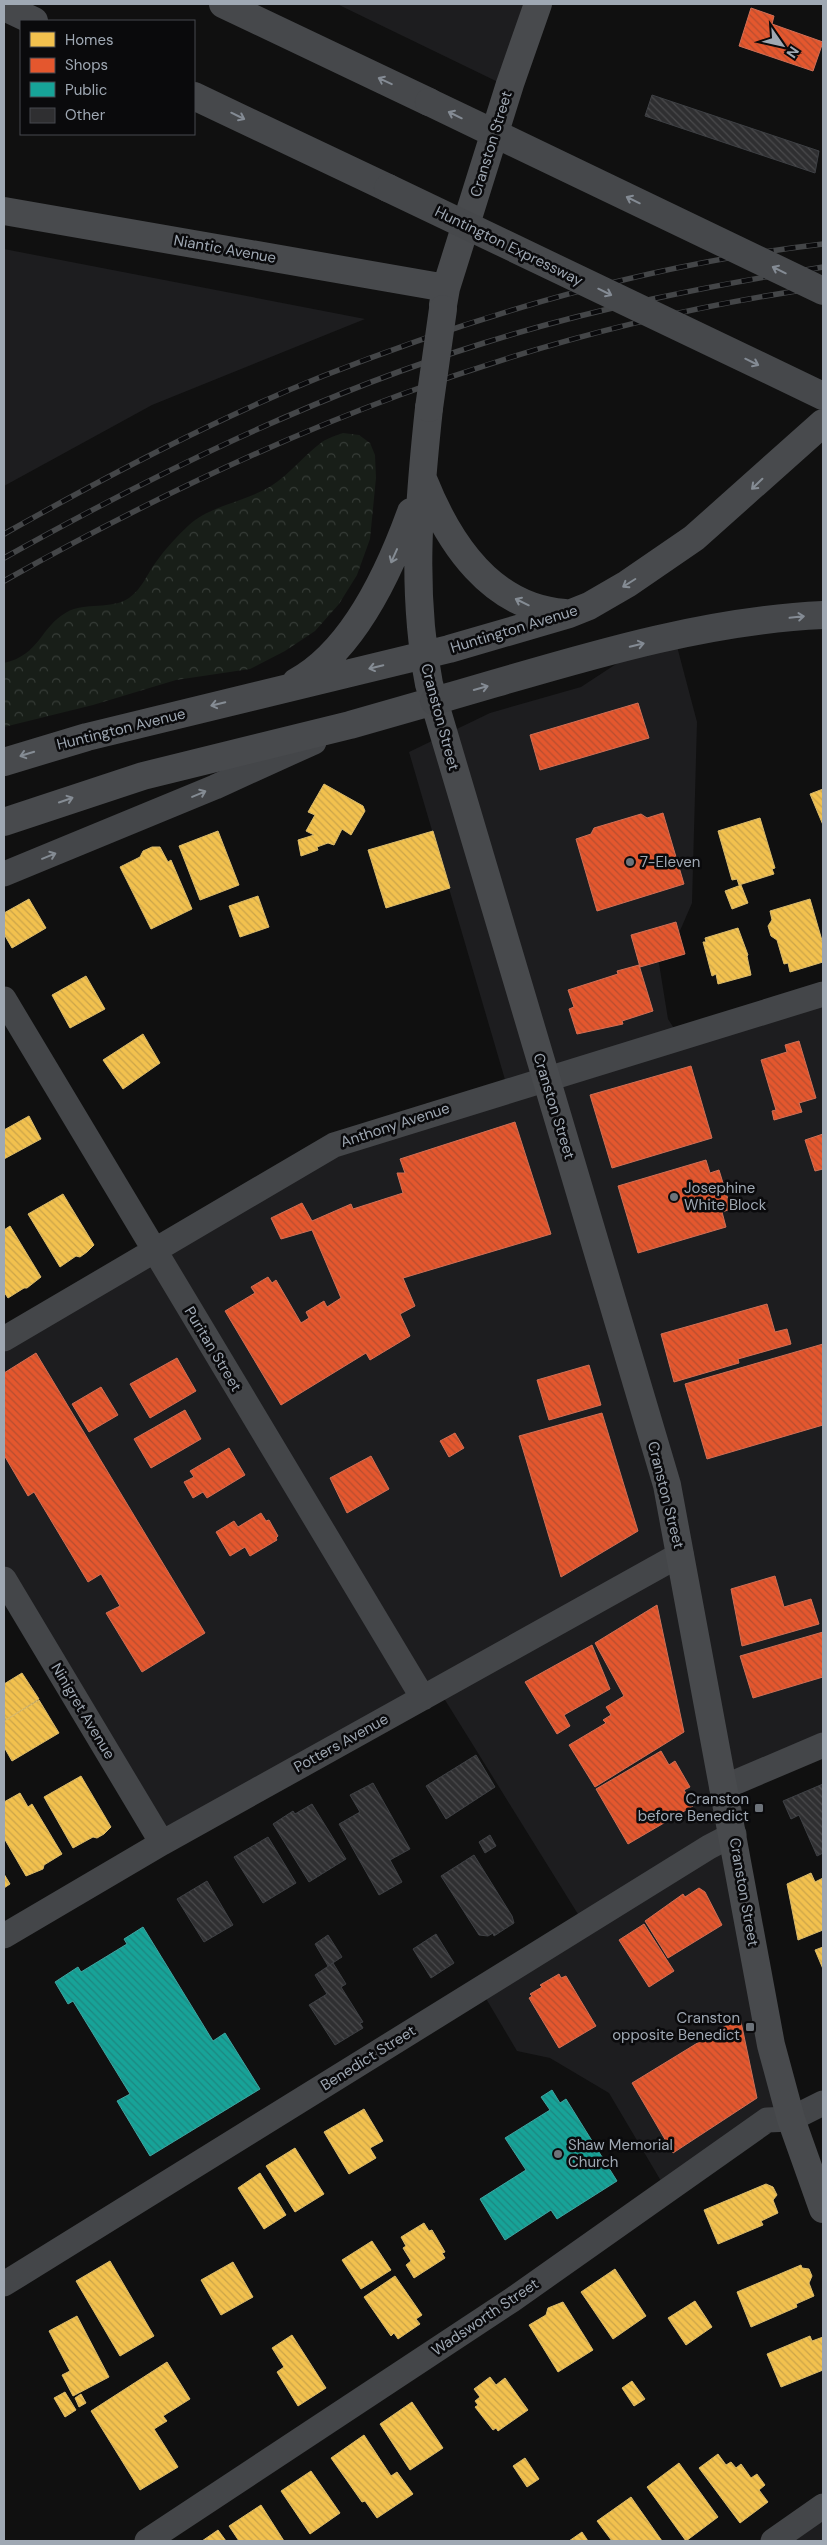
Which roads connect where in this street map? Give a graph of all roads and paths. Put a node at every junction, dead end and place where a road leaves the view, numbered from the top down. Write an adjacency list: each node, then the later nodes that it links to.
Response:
1 (223, 4): 6 (highway)
2 (232, 4): 6 (highway)
3 (538, 4): 10 (main road, Cranston Street)
4 (4, 7): 5 (highway)
5 (32, 20)
6 (278, 30): 9 (highway, one-way to 6, bridge)
7 (195, 96): 11 (highway, Huntington Expressway, one-way to 11, bridge)
8 (4, 211): 10 (main road, Niantic Avenue)
9 (823, 291)
10 (444, 298): 13 (main road, Cranston Street, bridge)
11 (823, 396)
12 (823, 423): 14 (main road, Huntington Avenue, one-way to 14)
13 (422, 477): 14 (main road, one-way to 13); 16 (main road, Cranston Street); 17 (main road, one-way to 17)
14 (569, 614): 16 (main road, Huntington Avenue)
15 (823, 615): 18 (highway, one-way to 15)
16 (424, 656): 17 (main road, Huntington Avenue, one-way to 17); 18 (main road, Cranston Street)
17 (285, 688): 20 (main road, Huntington Avenue, one-way to 20)
18 (434, 701): 19 (main road); 25 (main road, Cranston Street)
19 (350, 725): 21 (main road, one-way to 19); 22 (street, one-way to 19)
20 (4, 762)
21 (4, 822)
22 (4, 874)
23 (823, 994): 25 (street, Anthony Avenue)
24 (4, 999): 26 (street, Puritan Street)
25 (546, 1079): 26 (street, Anthony Avenue); 28 (main road, Cranston Street)
26 (154, 1250): 27 (street, Anthony Avenue); 30 (street, Puritan Street)
27 (4, 1339)
28 (681, 1554): 30 (street, Potters Avenue); 32 (main road, Cranston Street)
29 (4, 1579): 34 (street, Ninigret Avenue)
30 (423, 1698): 34 (street, Potters Avenue)
31 (823, 1745): 32 (street)
32 (722, 1788): 33 (main road, Cranston Street)
33 (734, 1834): 37 (main road, Cranston Street); 39 (street, Benedict Street)
34 (162, 1843): 35 (street, Potters Avenue)
35 (4, 1936)
36 (823, 2103): 37 (street, Wadsworth Street)
37 (791, 2119): 38 (main road, Cranston Street); 41 (street, Wadsworth Street)
38 (823, 2209)
39 (4, 2284)
40 (823, 2506): 42 (street)
41 (147, 2541)
42 (773, 2541)

